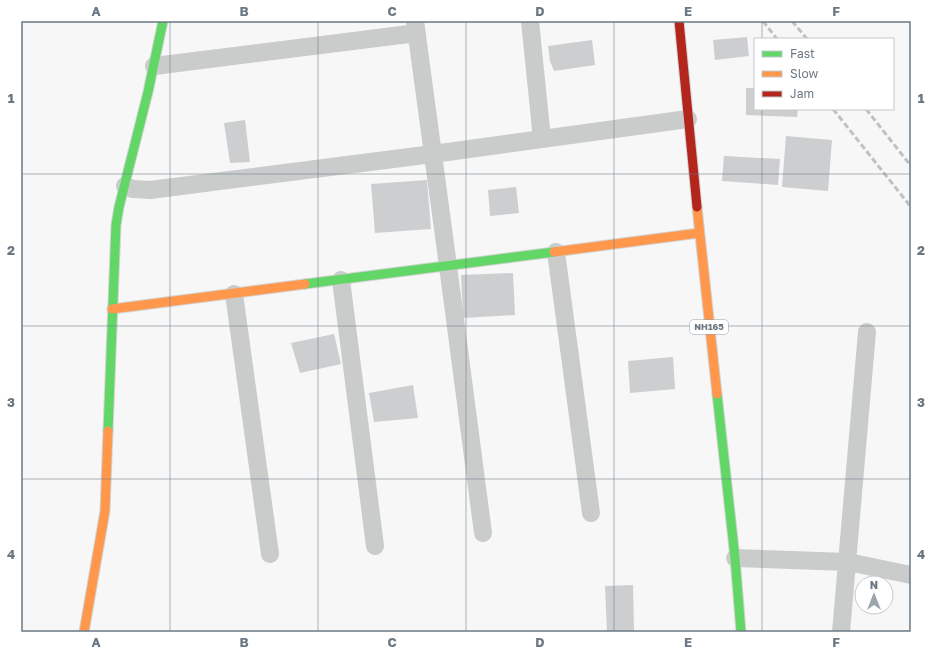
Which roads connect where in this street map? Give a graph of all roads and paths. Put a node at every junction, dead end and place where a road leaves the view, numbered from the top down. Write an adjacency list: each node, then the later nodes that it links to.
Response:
1 (163, 21): 5 (main road)
2 (530, 21): 7 (street)
3 (679, 21): 6 (main road, NH165)
4 (416, 27): 5 (street); 8 (street)
5 (154, 66): 9 (main road)
6 (688, 119): 7 (street); 10 (main road, NH165)
7 (542, 139): 8 (street)
8 (433, 154): 9 (street); 12 (street)
9 (125, 186): 15 (main road)
10 (699, 233): 11 (main road); 21 (main road, NH165)
11 (556, 252): 12 (main road); 17 (street)
12 (448, 266): 13 (main road); 18 (street)
13 (341, 280): 14 (main road); 19 (street)
14 (234, 294): 15 (main road); 20 (street)
15 (112, 309): 24 (main road)
16 (867, 332): 22 (street)
17 (591, 513)
18 (483, 533)
19 (375, 546)
20 (270, 554)
21 (735, 558): 22 (street); 25 (main road, NH165)
22 (848, 562): 23 (street); 26 (street)
23 (911, 575)
24 (84, 632)
25 (741, 632)
26 (841, 632)

